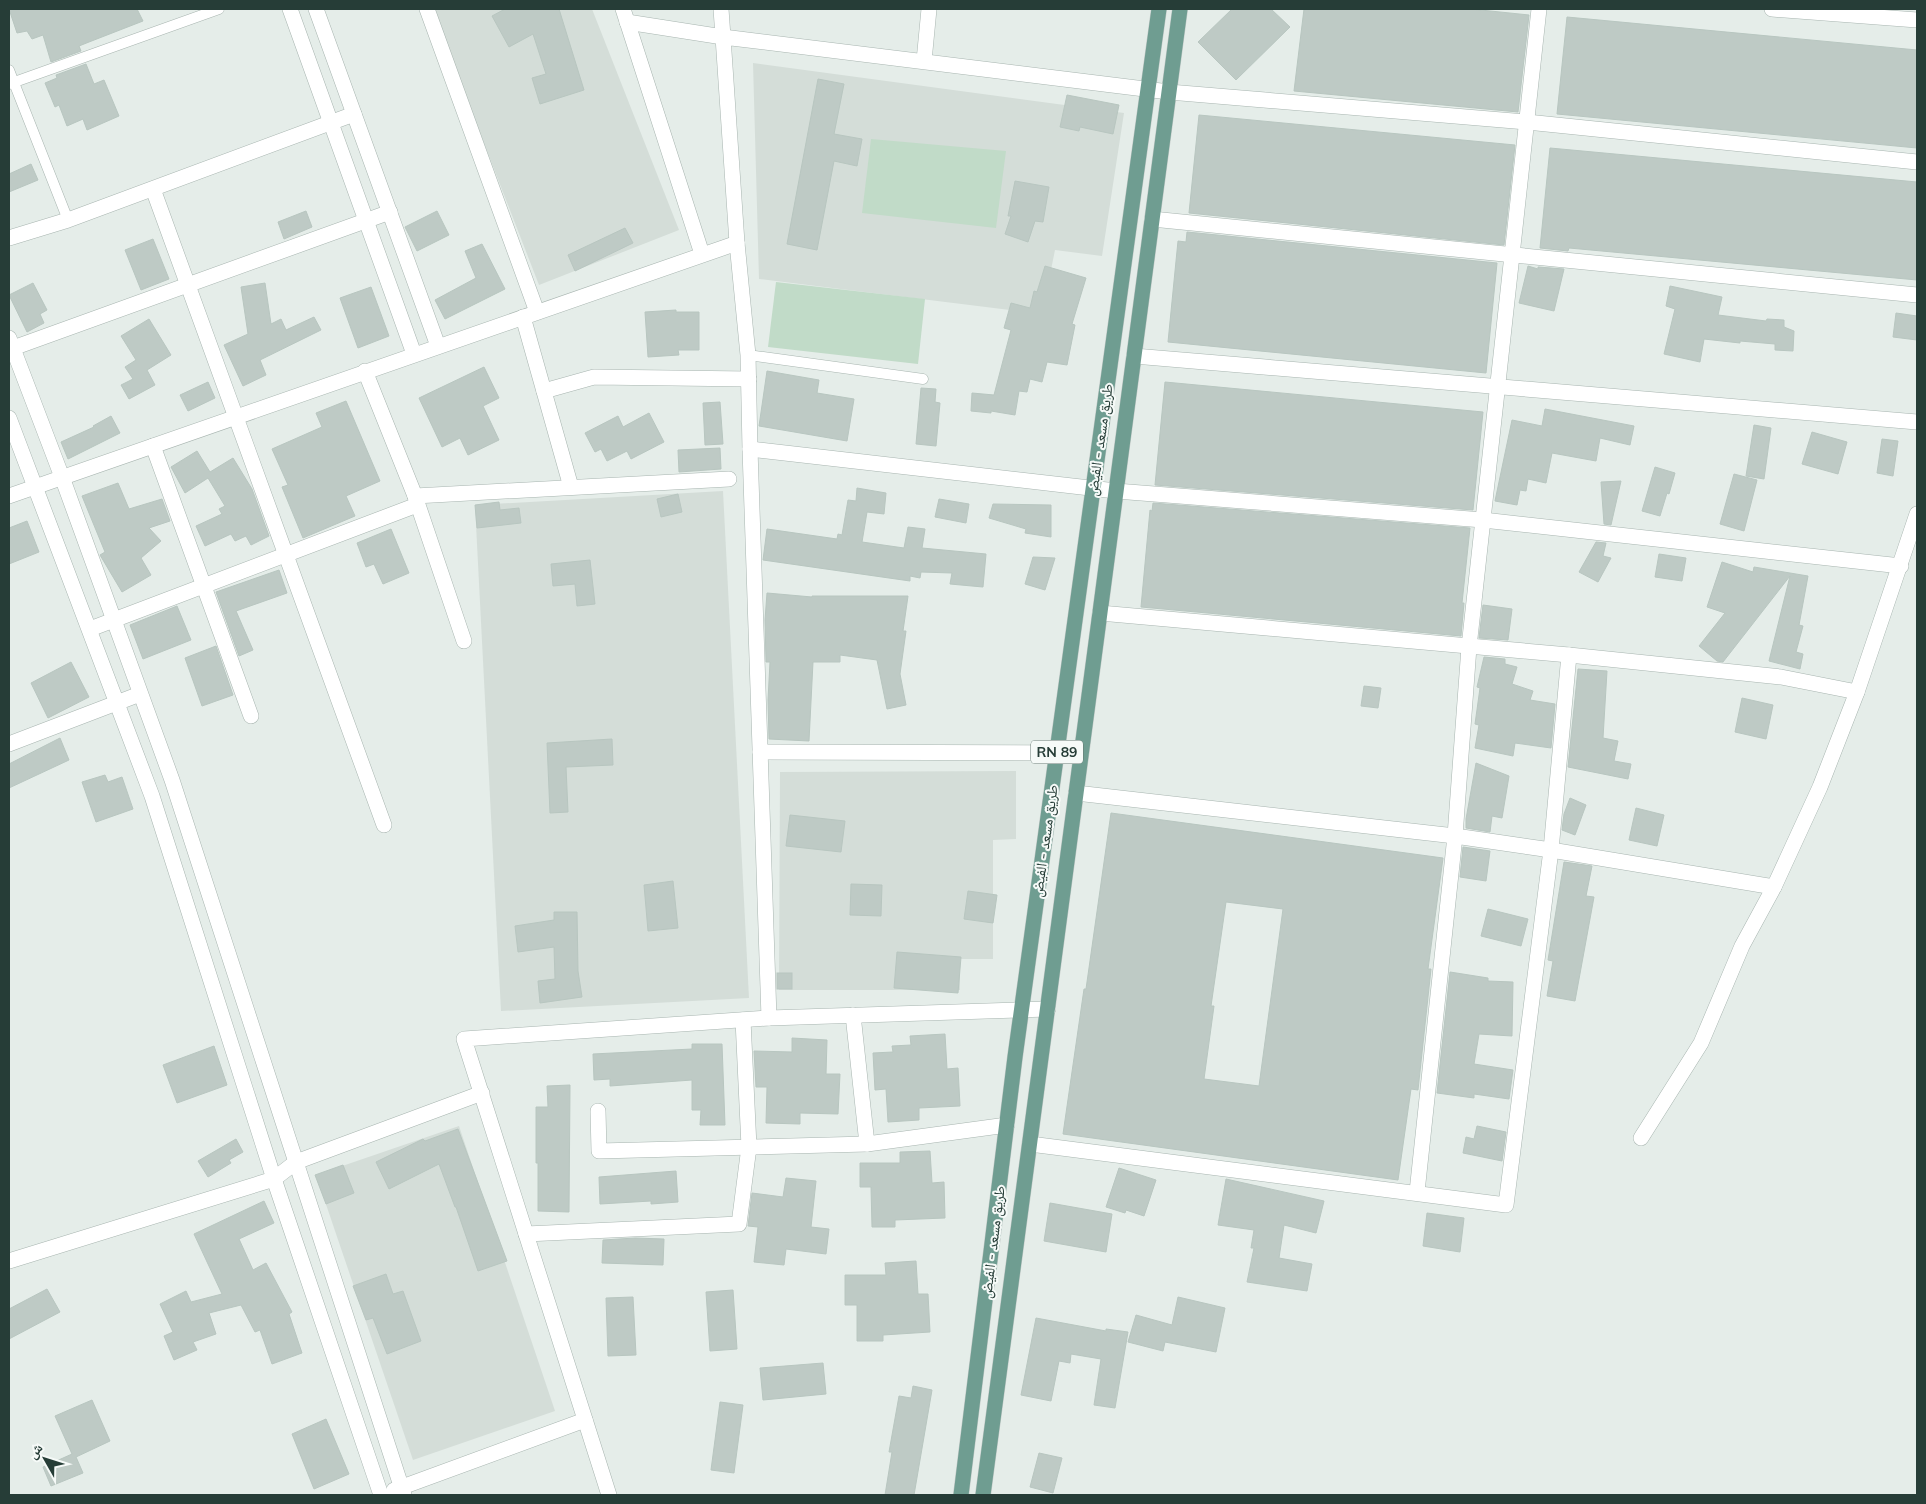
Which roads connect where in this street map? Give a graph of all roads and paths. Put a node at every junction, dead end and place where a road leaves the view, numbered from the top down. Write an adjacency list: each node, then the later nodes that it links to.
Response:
1 (219, 9): 16 (lane)
2 (290, 9): 20 (street)
3 (316, 9): 19 (street)
4 (427, 9): 34 (street)
5 (721, 9): 13 (street)
6 (929, 9): 14 (street)
7 (1160, 9): 17 (main road, طريق مسعد - الفيض / RN 89)
8 (1180, 9): 18 (main road, طريق مسعد - الفيض / RN 89)
9 (1539, 9): 21 (street)
10 (1772, 9): 12 (street)
11 (625, 16): 13 (street); 30 (street)
12 (1917, 20)
13 (723, 36): 14 (street); 29 (street)
14 (924, 61): 17 (street)
15 (9, 70): 16 (lane)
16 (11, 83): 26 (lane)
17 (1148, 89): 18 (street); 55 (main road, طريق مسعد - الفيض / RN 89)
18 (1169, 92): 21 (street); 25 (main road, طريق مسعد - الفيض / RN 89)
19 (354, 114): 20 (street); 24 (street)
20 (332, 122): 23 (street); 27 (street)
21 (1527, 122): 22 (street); 31 (street)
22 (1917, 162)
23 (153, 189): 26 (street); 32 (street)
24 (390, 212): 27 (street); 36 (street)
25 (1152, 219): 31 (street); 39 (main road, طريق مسعد - الفيض / RN 89)
26 (68, 220): 28 (street)
27 (367, 220): 32 (street); 37 (street)
28 (9, 238)
29 (737, 243): 30 (street); 38 (street)
30 (702, 254): 34 (street)
31 (1512, 255): 33 (street); 44 (street)
32 (188, 285): 35 (street); 46 (street)
33 (1917, 295)
34 (530, 314): 36 (street); 45 (street)
35 (11, 343): 40 (street)
36 (438, 346): 37 (street)
37 (414, 354): 41 (street)
38 (748, 355): 42 (street); 43 (lane)
39 (1134, 356): 44 (street); 56 (main road, طريق مسعد - الفيض / RN 89)
40 (14, 366): 51 (street)
41 (366, 371): 46 (street); 58 (street)
42 (749, 379): 45 (street); 50 (street)
43 (923, 379)
44 (1498, 386): 48 (street); 60 (street)
45 (544, 391): 54 (street)
46 (236, 416): 49 (street); 61 (street)
47 (9, 418): 53 (street)
48 (1917, 422)
49 (153, 446): 51 (street); 63 (street)
50 (750, 449): 55 (street); 75 (street)
51 (62, 477): 53 (street); 65 (street)
52 (729, 479): 54 (street)
53 (34, 486): 57 (street); 66 (street)
54 (571, 487): 58 (street)
55 (1094, 488): 56 (street); 76 (main road, طريق مسعد - الفيض / RN 89)
56 (1116, 491): 60 (street); 64 (main road, طريق مسعد - الفيض / RN 89)
57 (9, 496)
58 (416, 500): 61 (street); 67 (street)
59 (1917, 514): 62 (street)
60 (1484, 520): 62 (street); 68 (street)
61 (286, 556): 63 (street); 79 (street)
62 (1901, 566): 70 (street)
63 (204, 587): 65 (street); 73 (street)
64 (1100, 614): 68 (street); 77 (main road, طريق مسعد - الفيض / RN 89)
65 (113, 620): 66 (street); 71 (street)
66 (90, 629): 72 (street)
67 (464, 640)
68 (1469, 647): 69 (street); 80 (street)
69 (1568, 654): 70 (street); 81 (street)
70 (1857, 692): 82 (street)
71 (140, 694): 72 (street); 95 (street)
72 (117, 704): 74 (street); 96 (street)
73 (251, 716)
74 (9, 744)
75 (760, 752): 76 (street); 86 (street)
76 (1057, 753): 77 (street); 83 (main road, طريق مسعد - الفيض / RN 89)
77 (1081, 754): 78 (main road, طريق مسعد - الفيض / RN 89)
78 (1076, 793): 80 (street); 84 (main road, طريق مسعد - الفيض / RN 89)
79 (384, 825)
80 (1455, 836): 81 (street); 97 (street)
81 (1550, 850): 82 (street); 97 (street)
82 (1774, 887): 91 (street)
83 (1022, 1010): 84 (street); 85 (street); 90 (main road, طريق مسعد - الفيض / RN 89)
84 (1048, 1010): 93 (main road, طريق مسعد - الفيض / RN 89)
85 (853, 1015): 86 (street); 92 (street)
86 (769, 1018): 87 (street)
87 (743, 1020): 88 (street); 94 (street)
88 (482, 1093): 95 (street); 98 (street)
89 (598, 1111): 94 (street)
90 (1007, 1125): 92 (street); 104 (main road, طريق مسعد - الفيض / RN 89)
91 (1641, 1138)
92 (867, 1144): 94 (street)
93 (1030, 1144): 97 (street); 105 (main road, طريق مسعد - الفيض / RN 89)
94 (749, 1147): 98 (street)
95 (296, 1162): 96 (street); 101 (street)
96 (274, 1179): 99 (street); 102 (street)
97 (1417, 1192)
98 (526, 1234): 100 (street)
99 (9, 1261)
100 (585, 1420): 101 (street); 103 (street)
101 (403, 1491): 102 (street)
102 (380, 1495)
103 (609, 1495)
104 (961, 1495)
105 (983, 1495)

